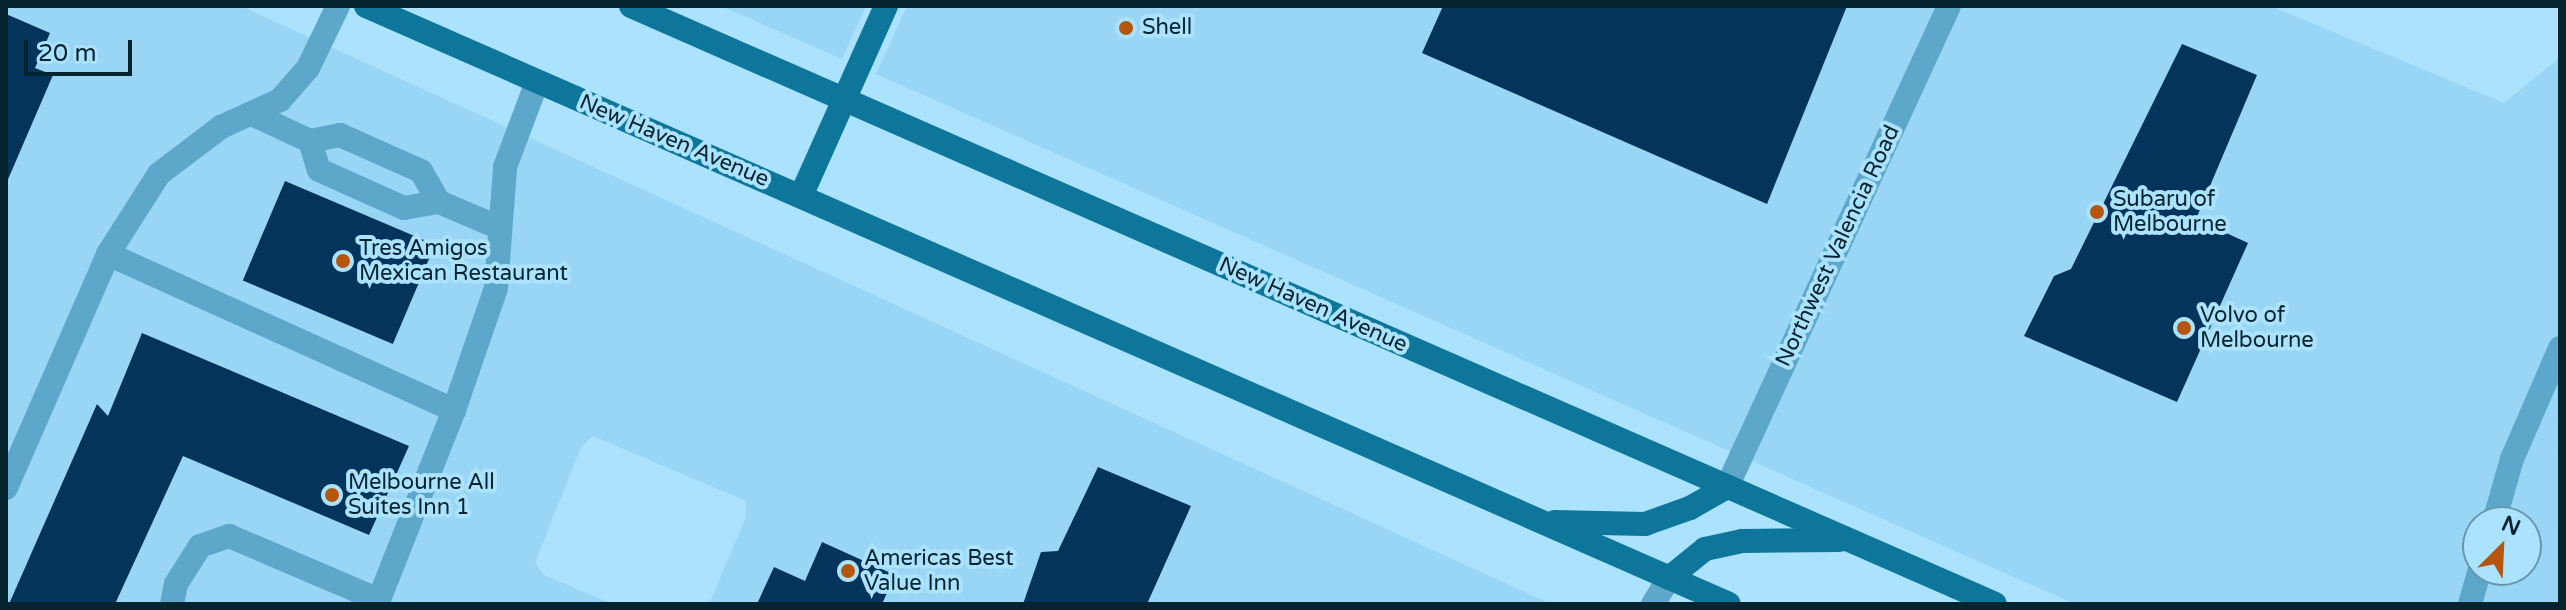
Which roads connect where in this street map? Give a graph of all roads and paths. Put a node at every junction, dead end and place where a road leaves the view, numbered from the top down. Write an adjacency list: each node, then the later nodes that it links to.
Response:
1 (338, 6): 8 (street)
2 (366, 6): 6 (main road, New Haven Avenue)
3 (631, 6): 7 (main road, New Haven Avenue)
4 (886, 6): 7 (main road)
5 (1949, 6): 16 (street, Northwest Valencia Road)
6 (537, 82): 10 (main road, New Haven Avenue); 12 (street)
7 (845, 100): 10 (main road); 16 (main road, New Haven Avenue)
8 (254, 115): 9 (street); 13 (street)
9 (310, 141): 11 (street); 11 (street)
10 (801, 196): 19 (main road, New Haven Avenue)
11 (439, 202): 12 (street)
12 (500, 228): 15 (street)
13 (108, 254): 15 (street); 17 (street)
14 (2560, 348): 18 (street)
15 (454, 410): 22 (street)
16 (1727, 487): 19 (main road); 20 (main road, New Haven Avenue)
17 (6, 488)
18 (2499, 506)
19 (1540, 522): 21 (main road, New Haven Avenue)
20 (1851, 540): 21 (main road); 26 (main road, New Haven Avenue)
21 (1669, 578): 24 (street); 25 (main road, New Haven Avenue)
22 (378, 602): 23 (street)
23 (172, 604)
24 (1656, 604)
25 (1729, 604)
26 (1995, 604)

